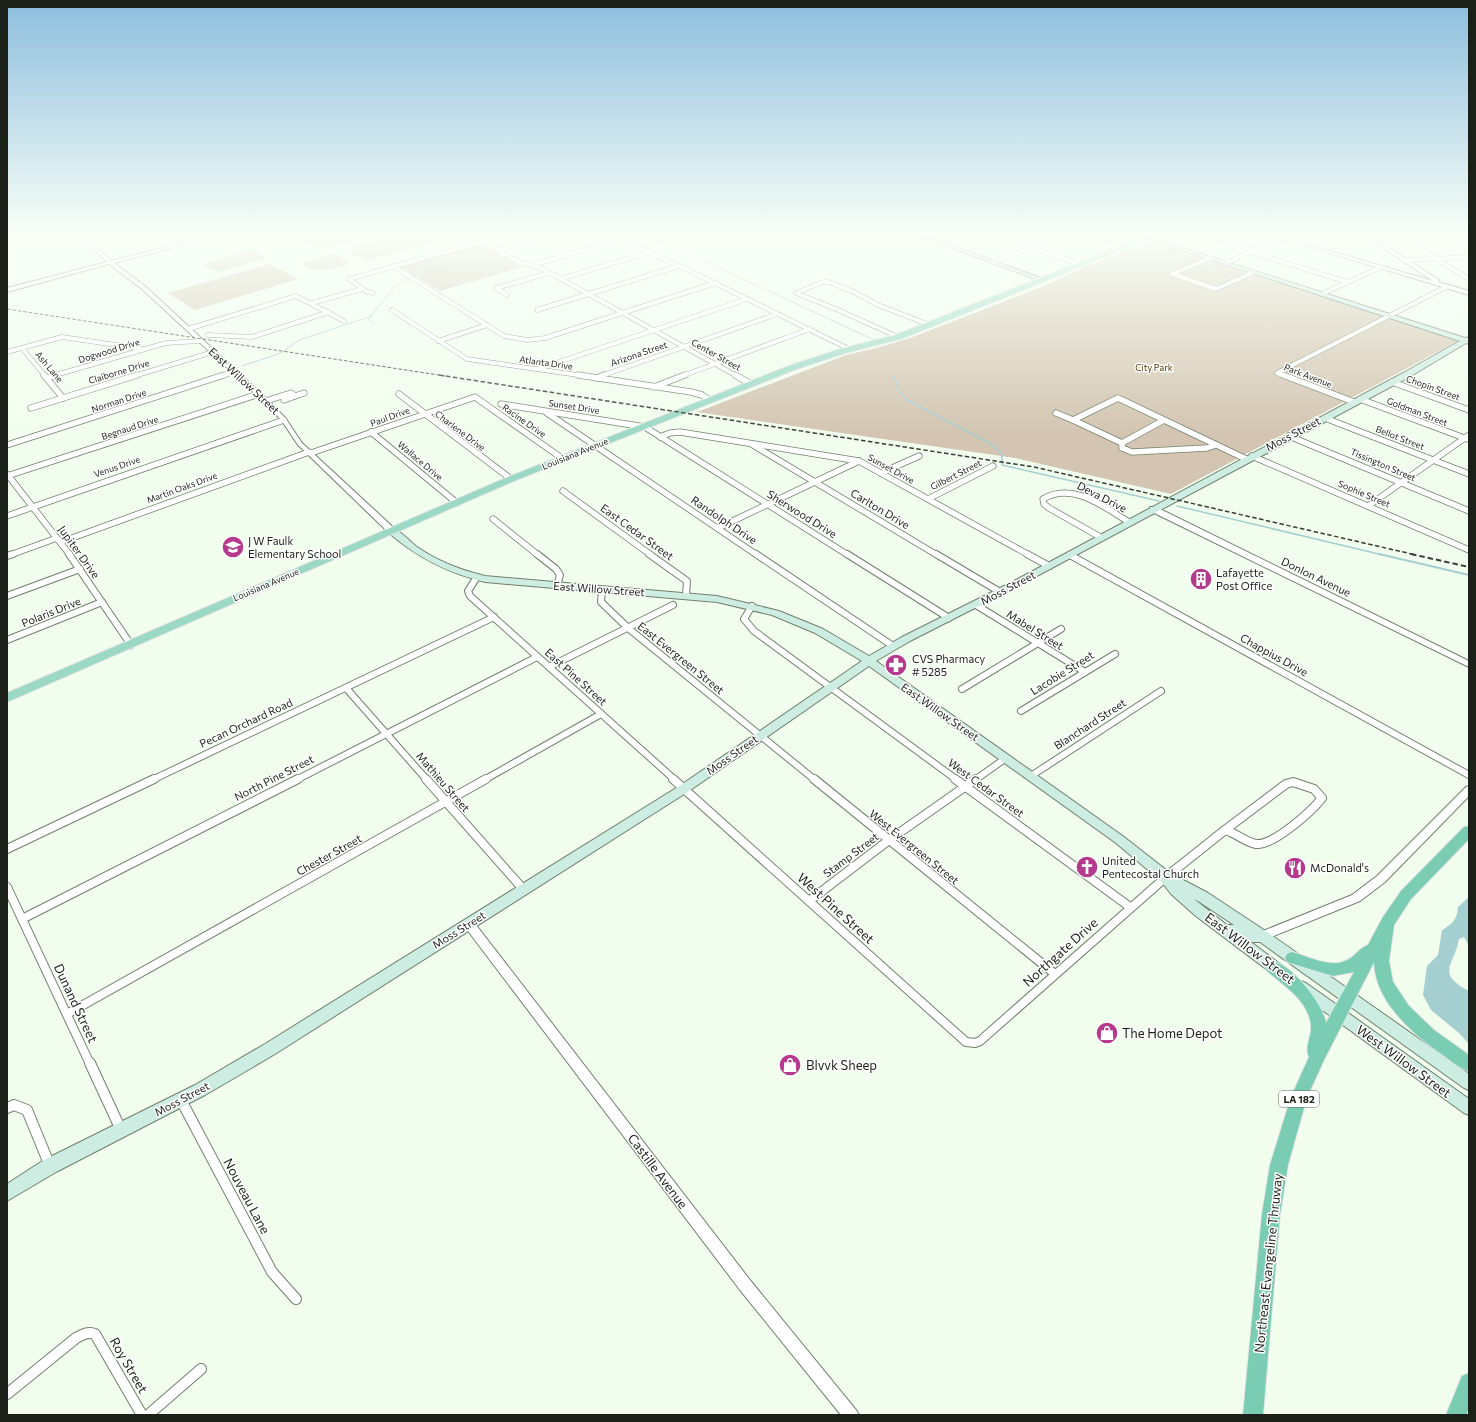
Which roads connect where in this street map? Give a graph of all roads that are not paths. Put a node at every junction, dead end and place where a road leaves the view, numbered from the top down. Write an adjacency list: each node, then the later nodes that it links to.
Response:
1 (158, 301): 26 (street, East Willow Street)
2 (279, 301): 26 (street)
3 (308, 301): 16 (street)
4 (318, 301): 16 (street)
5 (448, 301): 25 (street)
6 (565, 301): 18 (street)
7 (601, 301): 20 (street, Center Street)
8 (657, 301): 20 (street)
9 (740, 301): 28 (street)
10 (752, 301): 21 (street)
11 (819, 301): 30 (street)
12 (871, 301): 24 (street)
13 (989, 301): 24 (main road, Louisiana Avenue)
14 (1344, 301): 22 (main road)
15 (1417, 301): 22 (street, Park Avenue)
16 (312, 303): 19 (street)
17 (392, 310): 32 (street, Atlanta Drive)
18 (537, 310)
19 (329, 312): 23 (street); 29 (street)
20 (622, 313): 25 (street); 28 (street, Center Street)
21 (778, 314): 27 (street); 34 (street, Arizona Street)
22 (1388, 316): 33 (main road); 42 (street, Park Avenue)
23 (344, 321)
24 (930, 325): 30 (main road, Louisiana Avenue)
25 (487, 326): 32 (street)
26 (188, 329): 31 (street, East Willow Street)
27 (810, 329): 37 (street); 40 (street)
28 (653, 330): 34 (street, Center Street); 41 (street)
29 (208, 335)
30 (898, 337): 37 (main road, Louisiana Avenue)
31 (200, 341): 36 (street, Dogwood Drive); 39 (street, East Willow Street)
32 (438, 341): 41 (street, Atlanta Drive)
33 (1468, 341): 46 (main road, Moss Street)
34 (684, 347): 40 (street, Center Street); 45 (street, Arizona Street)
35 (22, 348): 36 (street); 38 (street); 44 (street, Ash Lane)
36 (145, 349): 44 (street, Dogwood Drive)
37 (849, 349): 47 (main road, Louisiana Avenue)
38 (7, 352)
39 (213, 352): 43 (street, East Willow Street); 54 (street, Claiborne Drive)
40 (715, 364): 47 (street, Center Street); 48 (street)
41 (537, 370): 45 (street, Atlanta Drive)
42 (1281, 371): 57 (street, Goldman Street)
43 (235, 372): 50 (street, East Willow Street); 76 (street, Norman Drive)
44 (47, 378): 54 (street, Ash Lane)
45 (596, 378): 48 (street, Atlanta Drive)
46 (1392, 382): 57 (main road, Moss Street); 61 (street, Chopin Street)
47 (751, 384): 56 (main road, Louisiana Avenue)
48 (654, 387): 56 (street, Atlanta Drive)
49 (304, 393): 52 (street)
50 (259, 394): 58 (street, East Willow Street); 88 (street, Begnaud Drive)
51 (399, 394): 64 (street, Charlene Drive)
52 (294, 396): 55 (street); 58 (street)
53 (475, 397): 64 (street, Paul Drive); 82 (street, Racine Drive)
54 (63, 398): 60 (street, Claiborne Drive)
55 (284, 400)
56 (709, 400): 69 (main road, Louisiana Avenue)
57 (1357, 400): 65 (main road, Moss Street); 73 (street, Goldman Street)
58 (266, 401): 66 (street, East Willow Street)
59 (501, 404): 62 (street, Sunset Drive)
60 (31, 408)
61 (1469, 410)
62 (544, 411): 69 (street, Sunset Drive); 78 (street, Randolph Drive)
63 (1056, 412): 67 (street)
64 (424, 414): 70 (street, Paul Drive); 89 (street, Charlene Drive)
65 (1326, 418): 71 (main road, Moss Street); 83 (street, Bellot Street)
66 (284, 420): 79 (street, East Willow Street); 97 (street, Venus Drive)
67 (1073, 420): 68 (street, Sophie Street); 75 (street)
68 (1164, 420): 75 (street); 77 (street, Sophie Street)
69 (645, 427): 72 (street, Sherwood Drive); 78 (main road, Louisiana Avenue)
70 (371, 432): 79 (street, Paul Drive); 94 (street, Wallace Drive)
71 (1289, 436): 81 (main road, Moss Street); 91 (street, Tissington Street)
72 (660, 437): 74 (street, Sunset Drive); 95 (street, Sherwood Drive)
73 (1468, 438): 83 (street)
74 (748, 443): 84 (street, Sunset Drive); 90 (street, Carlton Drive)
75 (1122, 443): 77 (street)
76 (7, 445)
77 (1216, 445): 81 (street, Sophie Street)
78 (596, 446): 82 (main road, Louisiana Avenue); 103 (street, Randolph Drive)
79 (310, 453): 104 (street, East Willow Street); 106 (street, Martin Oaks Drive)
80 (919, 456): 86 (street)
81 (1249, 458): 96 (street, Sophie Street); 98 (main road, Moss Street)
82 (563, 459): 89 (main road, Louisiana Avenue)
83 (1433, 460): 87 (street, Bellot Street); 91 (street)
84 (859, 461): 86 (street, Sunset Drive); 90 (street)
85 (992, 466): 93 (street, Gilbert Street)
86 (881, 473): 93 (street, Sunset Drive)
87 (1469, 474)
88 (8, 476): 97 (street, Jupiter Drive)
89 (511, 479): 94 (main road, Louisiana Avenue)
90 (815, 482): 95 (street); 115 (street, Carlton Drive)
91 (1401, 482): 96 (street); 99 (street, Tissington Street)
92 (563, 490): 117 (street, East Cedar Street)
93 (928, 500): 110 (street, Sunset Drive)
94 (457, 503): 104 (main road, Louisiana Avenue)
95 (768, 505): 103 (street); 123 (street, Sherwood Drive)
96 (1368, 506): 107 (street, Sophie Street)
97 (33, 507): 100 (street, Venus Drive); 106 (street, Jupiter Drive)
98 (1153, 509): 102 (main road, Moss Street); 133 (street, Donlon Avenue)
99 (1469, 510)
100 (7, 516)
101 (493, 519): 113 (street)
102 (1129, 522): 105 (main road, Moss Street); 105 (street, Deva Drive)
103 (718, 528): 129 (street, Randolph Drive)
104 (392, 531): 112 (main road, East Willow Street); 128 (main road, Louisiana Avenue)
105 (1102, 538): 108 (main road, Moss Street)
106 (59, 540): 109 (street, Martin Oaks Drive); 111 (street, Jupiter Drive)
107 (1469, 550)
108 (1070, 555): 110 (main road, Moss Street); 146 (street, Chappius Drive)
109 (7, 556)
110 (1049, 566): 115 (main road, Moss Street)
111 (80, 569): 116 (street); 118 (street, Jupiter Drive)
112 (477, 577): 113 (main road, East Willow Street); 122 (street, East Pine Street)
113 (557, 586): 114 (main road, East Willow Street)
114 (602, 590): 117 (main road, East Willow Street); 124 (street, East Evergreen Street)
115 (1000, 592): 120 (main road, Moss Street)
116 (7, 596)
117 (686, 596): 121 (main road, East Willow Street)
118 (102, 602): 126 (street, Polaris Drive); 128 (street, Jupiter Drive)
119 (673, 605): 124 (street)
120 (976, 605): 123 (main road, Moss Street); 127 (street, Mabel Street)
121 (752, 606): 132 (main road, East Willow Street); 136 (street)
122 (494, 617): 131 (street, East Pine Street); 137 (street, Pecan Orchard Road)
123 (949, 618): 129 (main road, Moss Street)
124 (628, 628): 134 (street); 144 (street, East Evergreen Street)
125 (1061, 629): 127 (street)
126 (7, 640)
127 (1038, 644): 135 (street, Mabel Street); 138 (street)
128 (131, 645): 140 (main road, Louisiana Avenue)
129 (893, 646): 132 (main road, Moss Street)
130 (1115, 654): 135 (street, Lacobie Street)
131 (537, 656): 134 (street, East Pine Street); 143 (street, North Pine Street)
132 (869, 661): 136 (main road, Moss Street); 145 (main road, East Willow Street)
133 (1469, 664)
134 (549, 667): 142 (street, East Pine Street)
135 (1085, 672): 141 (street, Lacobie Street)
136 (830, 686): 144 (main road, Moss Street); 148 (street, West Cedar Street)
137 (346, 688): 143 (street, Mathieu Street); 155 (street, Pecan Orchard Road)
138 (962, 689)
139 (1161, 691): 147 (street, Blanchard Street)
140 (7, 698)
141 (1021, 711)
142 (601, 714): 149 (street, East Pine Street); 151 (street, Chester Street)
143 (386, 733): 151 (street, Mathieu Street); 162 (street, North Pine Street)
144 (761, 735): 149 (main road, Moss Street); 154 (street, West Evergreen Street)
145 (1006, 758): 147 (main road, East Willow Street); 148 (street, Stamp Street)
146 (1469, 775)
147 (1031, 776): 156 (main road, East Willow Street)
148 (965, 786): 154 (street, Stamp Street); 160 (street, West Cedar Street)
149 (685, 788): 158 (main road, Moss Street); 159 (street, West Pine Street)
150 (1469, 790): 165 (street)
151 (446, 802): 158 (street, Mathieu Street); 171 (street, Chester Street)
152 (1225, 830): 152 (street, Northgate Drive); 156 (street, Northgate Drive)
153 (1469, 831): 163 (highway, Northeast Evangeline Thruway / LA 182)
154 (889, 840): 159 (street, Stamp Street); 169 (street, West Evergreen Street)
155 (7, 849)
156 (1166, 877): 160 (street, Northgate Drive); 161 (main road, East Willow Street); 165 (main road, East Willow Street)
157 (7, 887): 162 (street, Dunand Street)
158 (523, 889): 164 (main road, Moss Street)
159 (809, 901): 173 (street, West Pine Street)
160 (1130, 908): 169 (street, Northgate Drive)
161 (1202, 912): 165 (main road); 168 (main road, East Willow Street)
162 (22, 919): 171 (street, Dunand Street)
163 (1388, 921): 166 (highway, Northeast Evangeline Thruway / LA 182); 174 (highway)
164 (468, 924): 177 (main road, Moss Street); 189 (street, Castille Avenue)
165 (1262, 936): 167 (main road, East Willow Street)
166 (1372, 948): 167 (highway); 170 (highway, Northeast Evangeline Thruway / LA 182)
167 (1292, 958): 170 (main road, East Willow Street)
168 (1273, 967): 172 (main road, East Willow Street); 175 (highway)
169 (1055, 974): 173 (street, Northgate Drive)
170 (1348, 997): 172 (highway, Northeast Evangeline Thruway / LA 182); 176 (main road, West Willow Street)
171 (67, 1014): 180 (street, Dunand Street)
172 (1339, 1015): 175 (highway, Northeast Evangeline Thruway / LA 182); 179 (main road, West Willow Street)
173 (971, 1044)
174 (1469, 1064)
175 (1313, 1066): 190 (highway, Northeast Evangeline Thruway / LA 182)
176 (1469, 1083)
177 (181, 1100): 180 (main road, Moss Street); 183 (street, Nouveau Lane)
178 (11, 1106): 181 (street)
179 (1469, 1108)
180 (121, 1130): 181 (main road, Moss Street)
181 (50, 1166): 182 (main road, Moss Street)
182 (7, 1193)
183 (296, 1299)
184 (201, 1368): 188 (street)
185 (1469, 1383): 191 (highway)
186 (7, 1394): 187 (street, Roy Street)
187 (142, 1415)
188 (148, 1415)
189 (851, 1415)
190 (1253, 1415)
191 (1456, 1415)

